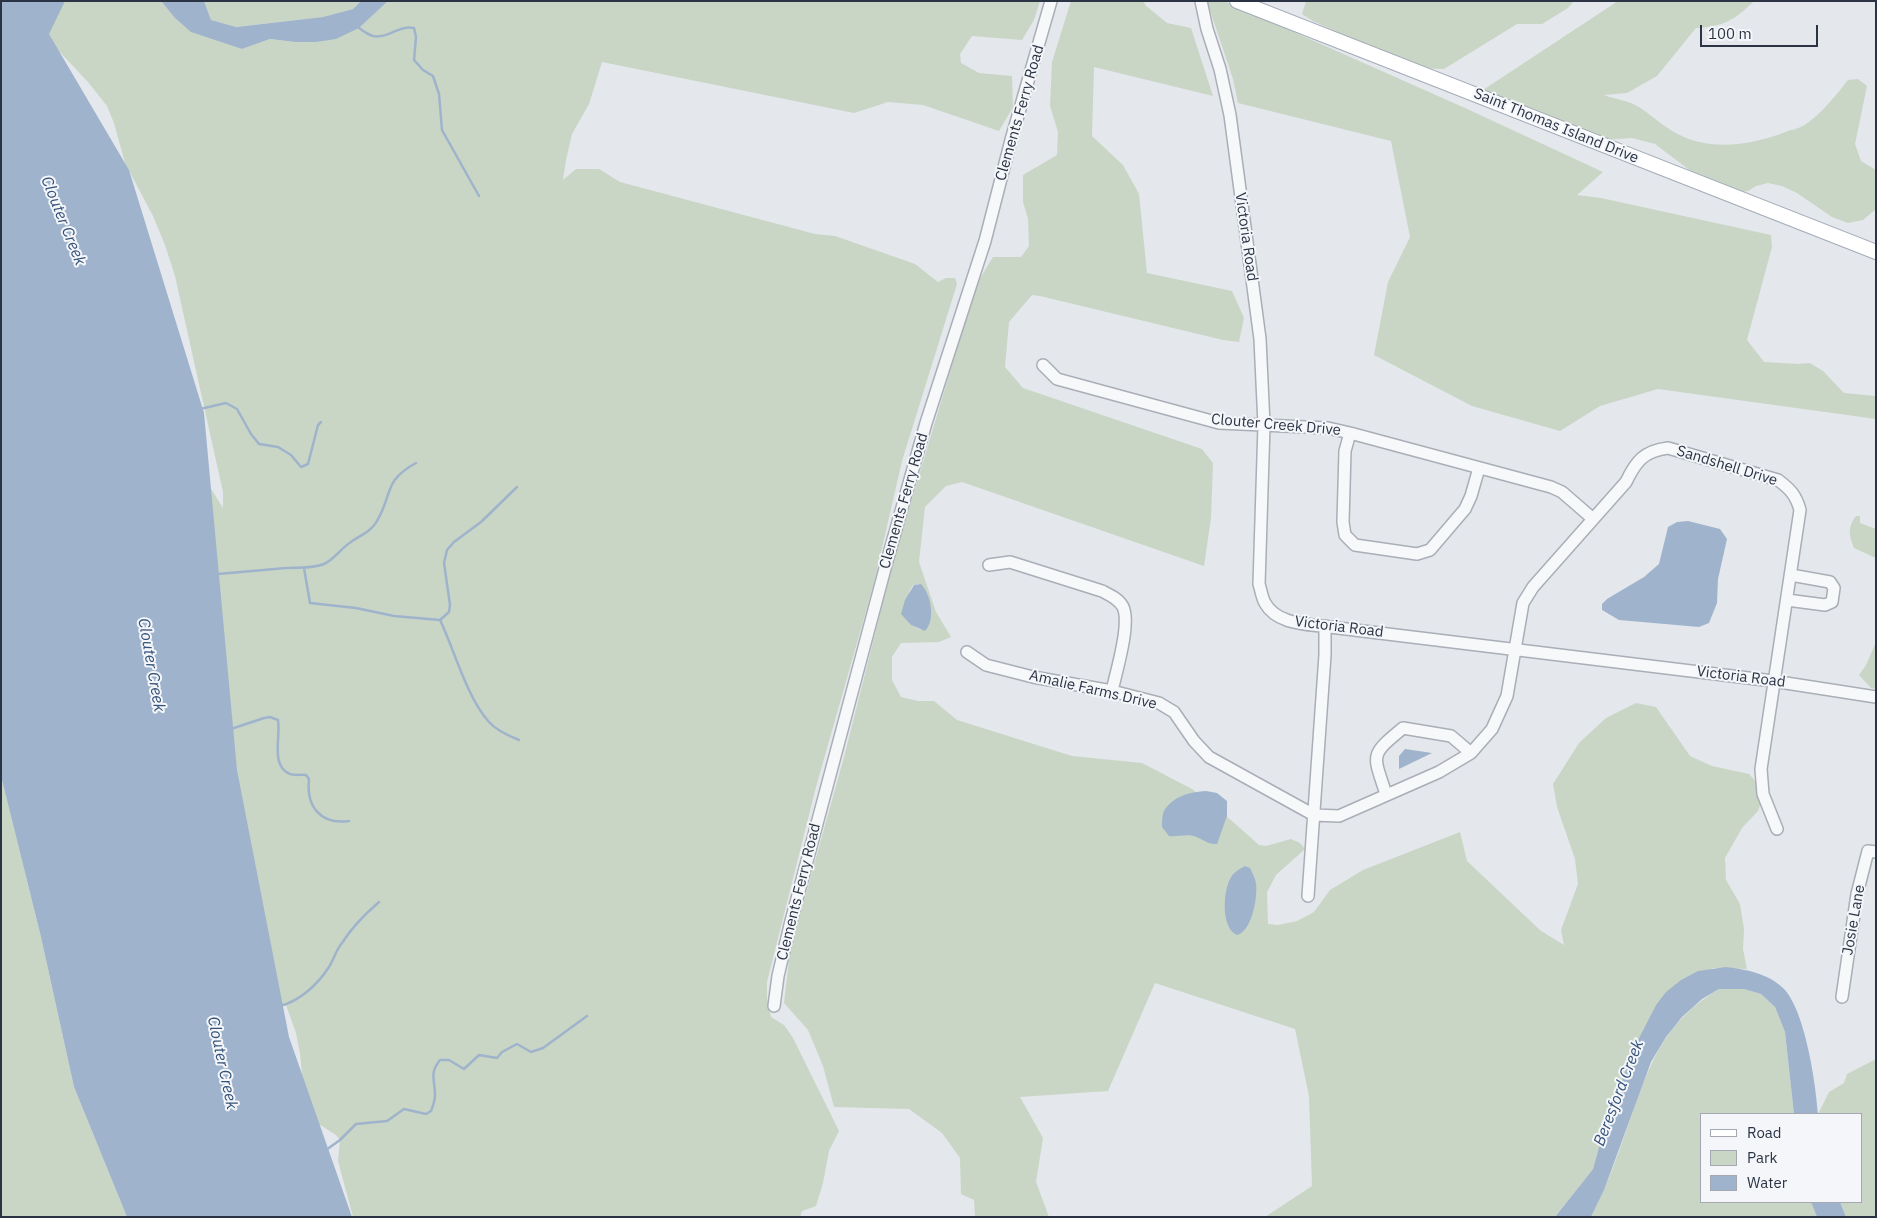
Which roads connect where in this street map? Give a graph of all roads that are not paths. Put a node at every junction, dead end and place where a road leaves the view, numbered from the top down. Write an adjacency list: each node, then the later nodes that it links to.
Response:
1 (1051, 1): 26 (street, Clements Ferry Road)
2 (1201, 1): 6 (street, Victoria Road)
3 (1237, 1): 4 (main road, Saint Thomas Island Drive)
4 (1876, 252)
5 (1043, 365): 6 (street, Clouter Creek Drive)
6 (1264, 425): 7 (street, Clouter Creek Drive); 13 (street, Victoria Road)
7 (1350, 433): 8 (street, Clouter Creek Drive); 8 (street)
8 (1479, 468): 9 (street, Clouter Creek Drive)
9 (1592, 518): 11 (street, Sandshell Drive); 14 (street, Sandshell Drive)
10 (989, 565): 17 (street)
11 (1791, 575): 12 (street, Sandshell Drive); 12 (street)
12 (1787, 600): 16 (street, Sandshell Drive)
13 (1324, 626): 14 (street, Victoria Road); 21 (street)
14 (1516, 649): 16 (street, Victoria Road); 19 (street, Sandshell Drive)
15 (967, 652): 17 (street, Amalie Farms Drive)
16 (1773, 681): 18 (street, Victoria Road); 22 (street, Sandshell Drive)
17 (1112, 691): 21 (street, Amalie Farms Drive)
18 (1876, 697)
19 (1471, 753): 20 (street, Amalie Farms Drive); 20 (street)
20 (1386, 794): 21 (street, Amalie Farms Drive)
21 (1314, 815): 24 (street)
22 (1777, 829)
23 (1876, 852): 25 (street, Josie Lane)
24 (1308, 896)
25 (1842, 997)
26 (774, 1006)

